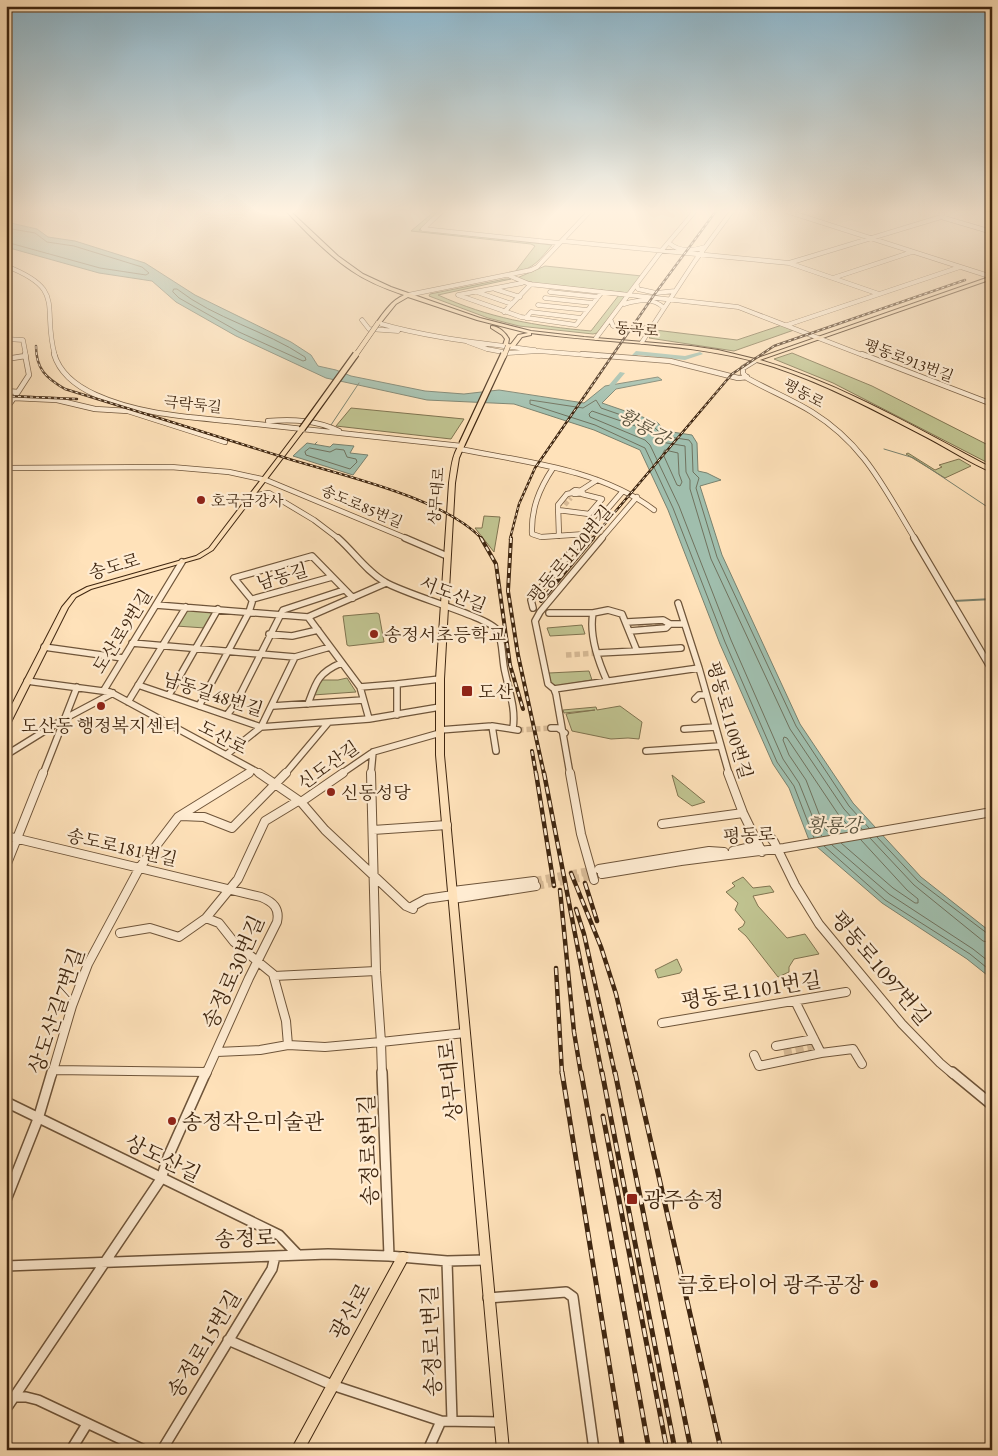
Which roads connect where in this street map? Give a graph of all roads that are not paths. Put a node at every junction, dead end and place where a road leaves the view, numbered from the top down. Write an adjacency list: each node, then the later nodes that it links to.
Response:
1 (33, 279): 62 (street, 극락둑길)
2 (371, 279): 11 (main road, 동곡로)
3 (494, 279): 21 (street)
4 (516, 279): 10 (street)
5 (642, 279): 13 (street)
6 (683, 279): 16 (street)
7 (835, 279): 20 (street)
8 (924, 279): 20 (street)
9 (986, 279): 46 (main road, 평동로)
10 (524, 283): 12 (street, 평동로913번길); 15 (street)
11 (381, 284): 21 (main road, 동곡로); 26 (main road)
12 (531, 284): 14 (street, 평동로913번길); 23 (street)
13 (637, 286): 16 (street); 22 (street)
14 (554, 287): 18 (street); 19 (street, 평동로913번길)
15 (494, 288): 17 (street); 23 (street)
16 (676, 290): 25 (street)
17 (477, 292): 27 (street); 33 (street)
18 (550, 292): 24 (street); 28 (street)
19 (602, 292): 22 (street, 평동로913번길); 24 (street)
20 (879, 294): 40 (street)
21 (408, 295): 26 (main road, 송도로); 37 (main road, 동곡로)
22 (630, 295): 25 (street, 평동로913번길); 29 (street)
23 (520, 297): 27 (street)
24 (598, 297): 28 (street)
25 (670, 299): 31 (street); 40 (street, 평동로913번길)
26 (394, 302): 39 (main road, 송도로)
27 (512, 304): 33 (street)
28 (592, 304): 32 (street)
29 (623, 304): 31 (street); 38 (street)
30 (538, 305): 32 (street)
31 (664, 308): 41 (street)
32 (587, 310): 35 (street)
33 (504, 312): 34 (street)
34 (526, 318): 35 (street); 35 (street)
35 (581, 318)
36 (362, 320): 43 (street)
37 (480, 320): 42 (main road, 동곡로); 44 (main road)
38 (611, 321): 41 (street); 47 (street)
39 (378, 323): 43 (street); 63 (main road, 송도로, bridge)
40 (787, 325): 46 (street, 평동로913번길)
41 (652, 326): 50 (street)
42 (516, 330): 44 (main road); 45 (main road, 동곡로); 51 (main road, 상무대로)
43 (408, 332): 49 (street)
44 (502, 333): 51 (main road)
45 (541, 334): 47 (main road, 동곡로); 51 (main road)
46 (818, 337): 55 (main road, 평동로); 60 (street, 평동로913번길)
47 (596, 338): 50 (main road, 동곡로)
48 (6, 339): 53 (street)
49 (468, 342): 51 (street); 52 (street)
50 (642, 342): 55 (main road, 동곡로)
51 (508, 346): 52 (street); 66 (main road, 상무대로, bridge)
52 (539, 351): 56 (street, 평동로)
53 (25, 356): 54 (street); 58 (street)
54 (6, 359)
55 (756, 360): 56 (street); 69 (main road, 동곡로)
56 (747, 378): 118 (street, 평동로)
57 (6, 392): 58 (street)
58 (18, 392): 59 (street)
59 (14, 398): 61 (street); 65 (street)
60 (992, 404)
61 (6, 409)
62 (252, 422): 63 (street, 극락둑길); 64 (street)
63 (302, 429): 64 (street, 극락둑길); 70 (main road, 송도로)
64 (342, 432): 66 (street, 극락둑길)
65 (225, 442)
66 (461, 446): 68 (street, 극락둑길); 80 (main road, 상무대로)
67 (6, 468): 70 (street)
68 (553, 468): 71 (street, 극락둑길); 79 (street)
69 (992, 470)
70 (266, 480): 74 (main road, 송도로); 80 (street, 송도로85번길)
71 (596, 480): 72 (street, 극락둑길); 73 (street)
72 (623, 491): 75 (street, 극락둑길); 78 (street)
73 (581, 492): 76 (street); 76 (street)
74 (252, 496): 81 (main road, 송도로); 83 (street, 서도산길)
75 (637, 497): 77 (street, 극락둑길); 126 (street, 평동로1120번길)
76 (558, 510): 79 (street)
77 (654, 510)
78 (588, 534): 79 (street); 91 (street)
79 (559, 536)
80 (447, 556): 89 (main road, 상무대로)
81 (182, 562): 88 (street, 도산로9번길); 106 (main road, 송도로)
82 (332, 577): 84 (street); 86 (street, 남동길); 86 (street)
83 (386, 583): 85 (street); 89 (street, 서도산길)
84 (344, 590): 85 (street); 96 (street)
85 (353, 598): 97 (street)
86 (252, 600): 93 (street, 남동길)
87 (678, 603): 100 (street, 평동로1100번길)
88 (156, 605): 90 (street, 남동길); 104 (street, 도산로9번길)
89 (445, 605): 119 (main road, 상무대로); 148 (street, 서도산길)
90 (186, 607): 92 (street, 남동길); 105 (street)
91 (532, 608)
92 (218, 609): 93 (street, 남동길); 108 (street)
93 (249, 612): 96 (street, 남동길); 110 (street)
94 (549, 613): 95 (street)
95 (593, 613): 98 (street); 113 (street)
96 (280, 614): 97 (street, 남동길); 103 (street)
97 (308, 617): 101 (street)
98 (627, 622): 99 (street); 102 (street)
99 (670, 624): 100 (street); 102 (street)
100 (684, 624): 117 (street, 평동로1100번길)
101 (318, 630): 103 (street); 107 (street)
102 (630, 630): 111 (street)
103 (269, 634): 112 (street)
104 (132, 643): 105 (street); 115 (street, 도산로9번길)
105 (162, 645): 108 (street); 123 (street)
106 (44, 647): 115 (street); 120 (main road, 송도로)
107 (330, 647): 114 (street); 116 (street)
108 (197, 648): 110 (street); 130 (street)
109 (681, 648): 111 (street)
110 (229, 650): 112 (street); 135 (street)
111 (637, 651): 113 (street)
112 (260, 653): 114 (street); 138 (street)
113 (598, 653): 121 (street)
114 (295, 656): 136 (street)
115 (122, 658): 127 (street, 도산로9번길)
116 (341, 663): 125 (street); 134 (street)
117 (699, 668): 121 (street); 129 (street, 평동로1100번길)
118 (992, 670)
119 (440, 680): 122 (street); 137 (main road, 상무대로)
120 (27, 681): 124 (street, 도산로); 142 (main road, 송도로)
121 (607, 681): 126 (street)
122 (397, 684): 125 (street); 139 (street)
123 (138, 685): 130 (street, 남동길48번길); 133 (street)
124 (77, 687): 127 (street, 도산로); 140 (street)
125 (360, 687): 132 (street)
126 (554, 689): 151 (street, 평동로1120번길)
127 (104, 690): 128 (street, 도산로)
128 (112, 693): 133 (street, 도산로); 140 (street)
129 (706, 694): 131 (street); 146 (street, 평동로1100번길)
130 (169, 695): 135 (street, 남동길48번길)
131 (695, 699)
132 (363, 700): 134 (street); 141 (street)
133 (128, 702): 157 (street, 도산로)
134 (308, 704): 136 (street)
135 (199, 706): 138 (street, 남동길48번길)
136 (273, 706): 145 (street)
137 (440, 707): 139 (street); 150 (main road, 상무대로)
138 (227, 715): 145 (street, 남동길48번길)
139 (397, 715): 141 (street, 남동길48번길)
140 (64, 719): 156 (street); 170 (street)
141 (369, 719): 143 (street, 남동길48번길)
142 (7, 720)
143 (328, 723): 145 (street, 남동길48번길); 159 (street)
144 (492, 726): 148 (street, 신도산길); 150 (street, 신도산길); 153 (street)
145 (261, 727): 157 (street)
146 (714, 727): 149 (street); 152 (street, 평동로1100번길)
147 (551, 728): 151 (street)
148 (516, 729)
149 (684, 729)
150 (440, 732): 155 (street, 신도산길); 165 (main road, 상무대로)
151 (565, 733): 177 (street, 평동로1120번길)
152 (720, 746): 154 (street); 162 (street, 평동로1100번길)
153 (496, 751)
154 (646, 751)
155 (373, 752): 160 (street, 신도산길); 166 (street, 신도산길)
156 (6, 754)
157 (226, 755): 158 (street, 도산로)
158 (253, 770): 159 (street, 도산로); 163 (street)
159 (277, 784): 160 (street, 도산로); 163 (street)
160 (299, 802): 176 (street, 도산로); 179 (street, 신도산길)
161 (992, 812): 171 (street, 평동로)
162 (743, 813): 164 (street); 169 (street, 평동로1100번길)
163 (178, 817): 175 (street, 상도산길7번길)
164 (665, 821)
165 (447, 825): 166 (street); 180 (main road, 상무대로)
166 (373, 830): 176 (street)
167 (768, 834): 171 (street, 평동로1097번길)
168 (6, 836): 170 (street, 송도로181번길)
169 (754, 836): 172 (street, 평동로1100번길); 173 (street)
170 (17, 838): 174 (street); 175 (street, 송도로181번길)
171 (782, 848): 172 (street, 평동로); 202 (street, 평동로1097번길)
172 (760, 849): 173 (street, 평동로); 173 (street, 평동로)
173 (732, 851)
174 (6, 866)
175 (140, 867): 179 (street, 송도로181번길); 199 (street, 상도산길7번길)
176 (374, 878): 180 (street, 도산로); 185 (street, 송정로8번길)
177 (594, 880)
178 (535, 884): 180 (street)
179 (230, 889): 181 (street, 송도로181번길); 182 (street)
180 (453, 895): 190 (main road, 상무대로)
181 (276, 906): 184 (street, 송정로30번길)
182 (206, 918): 183 (street); 184 (street)
183 (120, 934)
184 (257, 962): 186 (street); 195 (street, 송정로30번길)
185 (376, 971): 186 (street); 192 (street, 송정로8번길)
186 (274, 976): 193 (street)
187 (846, 992): 188 (street, 평동로1101번길)
188 (796, 1001): 189 (street, 평동로1101번길); 191 (street)
189 (662, 1023)
190 (465, 1032): 192 (street); 210 (main road, 상무대로)
191 (814, 1039): 194 (street); 196 (street)
192 (381, 1042): 193 (street); 208 (street, 송정로8번길)
193 (288, 1045): 195 (street, 송정로30번길)
194 (776, 1046)
195 (216, 1052): 200 (street, 송정로30번길)
196 (821, 1054): 197 (street); 198 (street)
197 (754, 1056)
198 (862, 1064)
199 (53, 1070): 200 (street); 203 (street, 상도산길7번길)
200 (207, 1072): 204 (street, 송정로30번길)
201 (6, 1102): 203 (street, 상도산길)
202 (992, 1105)
203 (38, 1119): 204 (street, 상도산길); 205 (street, 상도산길7번길)
204 (161, 1179): 206 (street, 상도산길); 212 (street, 송정로30번길)
205 (6, 1200)
206 (298, 1254): 207 (street, 송정로); 208 (street, 송정로)
207 (275, 1256): 212 (street, 송정로); 215 (street, 송정로15번길)
208 (389, 1256): 209 (street, 송정로)
209 (403, 1257): 211 (street, 송정로); 216 (main road, 광산로)
210 (485, 1260): 211 (street, 송정로); 214 (main road, 상무대로)
211 (447, 1261): 219 (street, 송정로1번길)
212 (106, 1263): 213 (street, 송정로); 217 (street, 송정로30번길)
213 (6, 1266)
214 (488, 1298): 220 (main road, 상무대로); 228 (street)
215 (228, 1340): 216 (street); 224 (street, 송정로15번길)
216 (332, 1385): 219 (street); 225 (main road, 광산로)
217 (10, 1397): 218 (street, 송정로30번길); 221 (street)
218 (6, 1409)
219 (446, 1421): 220 (street); 226 (street, 송정로1번길)
220 (500, 1422): 227 (main road, 상무대로)
221 (87, 1424): 222 (street); 223 (street)
222 (71, 1450)
223 (144, 1450)
224 (162, 1450)
225 (297, 1450)
226 (428, 1450)
227 (503, 1450)
228 (594, 1450)

